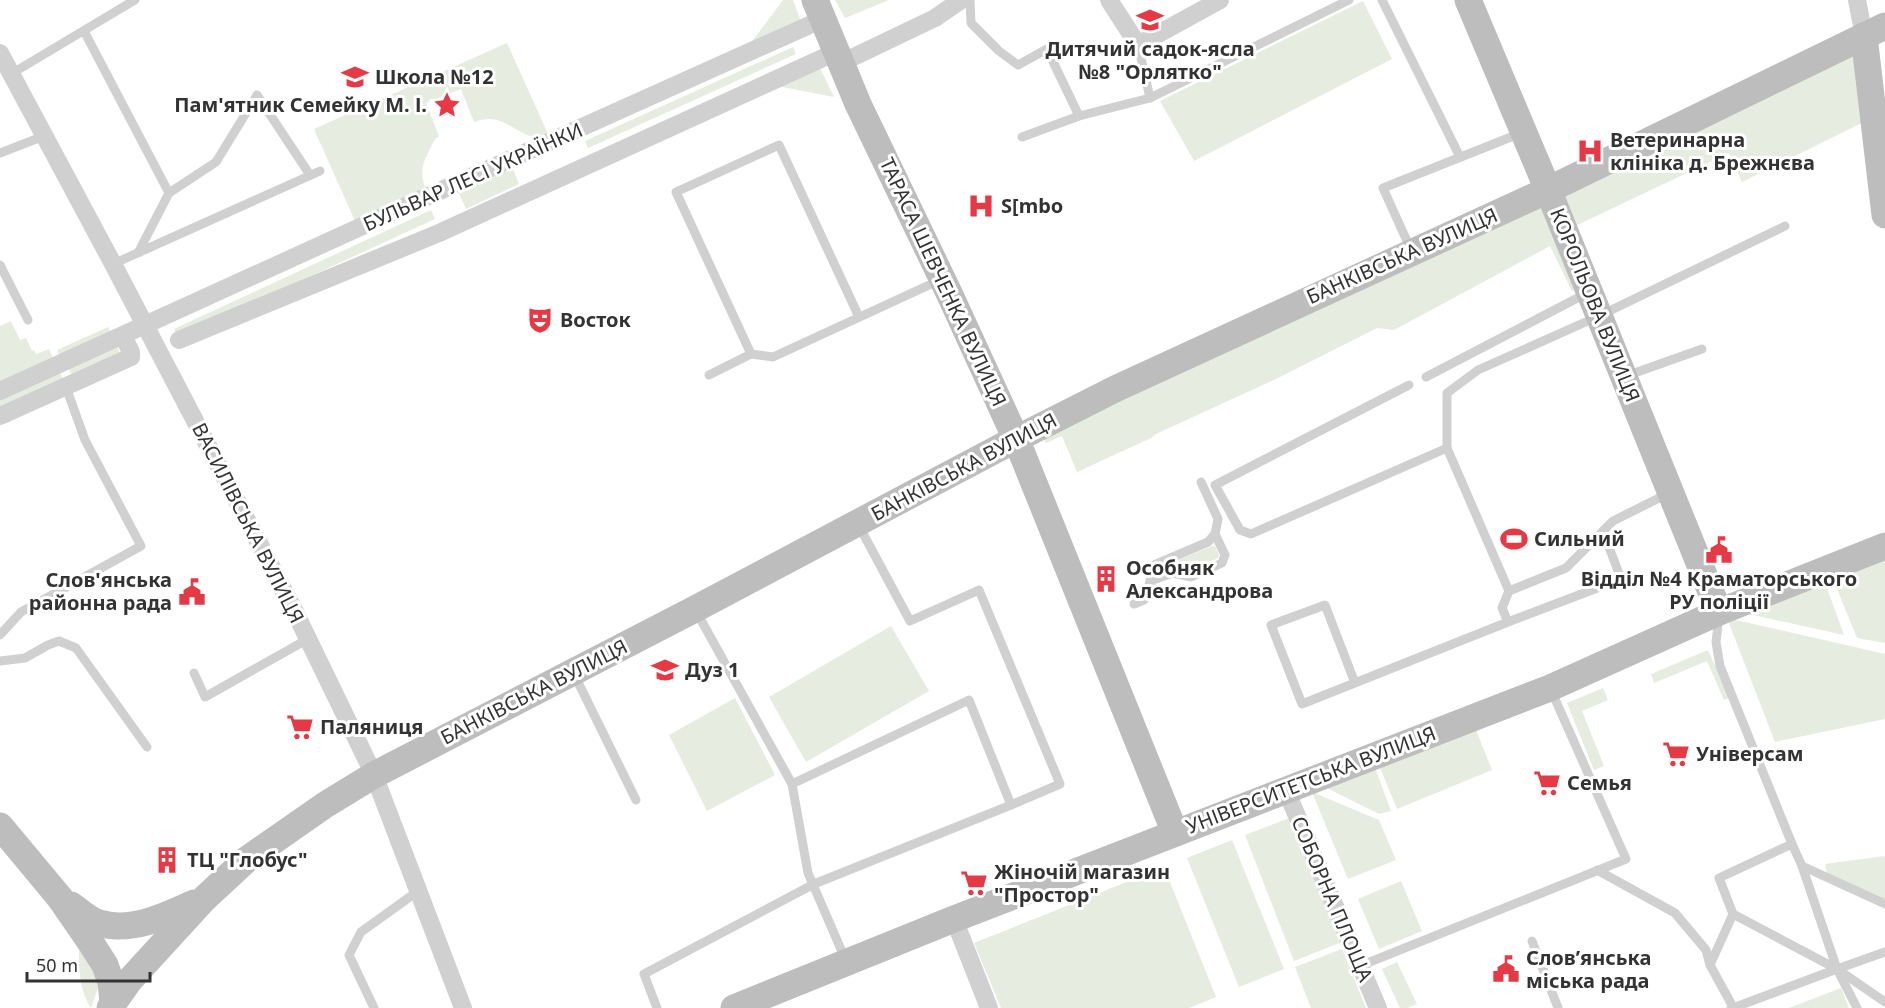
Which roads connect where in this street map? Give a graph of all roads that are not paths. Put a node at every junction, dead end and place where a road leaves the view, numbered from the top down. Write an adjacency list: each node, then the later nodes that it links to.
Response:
1 (135, 0): 11 (lane)
2 (961, 0): 15 (street, БУЛЬВАР ЛЕСІ УКРАЇНКИ)
3 (970, 0): 18 (lane)
4 (1109, 0): 13 (street)
5 (1220, 0): 13 (street)
6 (1349, 0): 17 (lane)
7 (1382, 0): 23 (lane)
8 (1468, 0): 19 (street, КОРОЛЬОВА ВУЛИЦЯ)
9 (1857, 0): 12 (street)
10 (819, 10): 15 (street, ТАРАСА ШЕВЧЕНКА ВУЛИЦЯ); 39 (street, БУЛЬВАР ЛЕСІ УКРАЇНКИ)
11 (84, 31): 16 (lane); 28 (lane)
12 (1874, 31): 24 (street); 27 (street, БАНКІВСЬКА ВУЛИЦЯ)
13 (1138, 45): 17 (lane)
14 (0, 53): 16 (street, ВАСИЛІВСЬКА ВУЛИЦЯ)
15 (839, 57): 35 (street, ТАРАСА ШЕВЧЕНКА ВУЛИЦЯ); 41 (street, БУЛЬВАР ЛЕСІ УКРАЇНКИ)
16 (11, 74): 20 (street, ВАСИЛІВСЬКА ВУЛИЦЯ)
17 (1150, 98): 18 (lane)
18 (1079, 116): 21 (lane)
19 (1524, 132): 23 (lane); 27 (street, КОРОЛЬОВА ВУЛИЦЯ)
20 (44, 136): 22 (lane); 33 (street, ВАСИЛІВСЬКА ВУЛИЦЯ)
21 (1022, 137)
22 (0, 153)
23 (1460, 157): 31 (lane)
24 (1882, 160): 29 (street)
25 (320, 171): 26 (lane)
26 (310, 176): 28 (lane); 32 (lane)
27 (1548, 190): 31 (street, БАНКІВСЬКА ВУЛИЦЯ); 36 (street, КОРОЛЬОВА ВУЛИЦЯ)
28 (169, 193): 32 (lane)
29 (1885, 215)
30 (1785, 226): 36 (lane)
31 (1412, 252): 52 (street, БАНКІВСЬКА ВУЛИЦЯ)
32 (138, 253): 33 (lane)
33 (113, 264): 39 (street, ВАСИЛІВСЬКА ВУЛИЦЯ)
34 (0, 265): 38 (lane)
35 (942, 279): 37 (lane); 52 (street, ТАРАСА ШЕВЧЕНКА ВУЛИЦЯ)
36 (1594, 304): 46 (lane); 47 (street, КОРОЛЬОВА ВУЛИЦЯ); 53 (lane)
37 (859, 317): 43 (lane); 43 (lane)
38 (28, 320)
39 (145, 326): 40 (street, БУЛЬВАР ЛЕСІ УКРАЇНКИ); 67 (street, ВАСИЛІВСЬКА ВУЛИЦЯ)
40 (123, 336): 44 (street, БУЛЬВАР ЛЕСІ УКРАЇНКИ); 49 (street)
41 (179, 340)
42 (1702, 349): 47 (lane)
43 (751, 354): 45 (lane)
44 (61, 363): 49 (street); 50 (street, БУЛЬВАР ЛЕСІ УКРАЇНКИ)
45 (709, 375)
46 (1426, 377)
47 (1624, 377): 55 (street, КОРОЛЬОВА ВУЛИЦЯ)
48 (1408, 385): 53 (lane)
49 (69, 386): 51 (street); 66 (lane)
50 (0, 391)
51 (0, 416)
52 (1016, 439): 56 (street, БАНКІВСЬКА ВУЛИЦЯ); 80 (street, ТАРАСА ШЕВЧЕНКА ВУЛИЦЯ)
53 (1447, 448): 61 (lane)
54 (1200, 482): 58 (lane)
55 (1671, 492): 57 (lane); 64 (street, КОРОЛЬОВА ВУЛИЦЯ)
56 (857, 523): 63 (street, БАНКІВСЬКА ВУЛИЦЯ); 78 (lane)
57 (1602, 531): 61 (lane); 65 (lane)
58 (1215, 534): 60 (lane); 60 (lane)
59 (1885, 546): 64 (street, УНІВЕРСИТЕТСЬКА ВУЛИЦЯ)
60 (1149, 586): 62 (lane)
61 (1509, 591): 65 (lane)
62 (1134, 604)
63 (695, 609): 69 (street, БАНКІВСЬКА ВУЛИЦЯ); 75 (lane)
64 (1719, 612): 72 (street, УНІВЕРСИТЕТСЬКА ВУЛИЦЯ); 81 (lane)
65 (1508, 622): 71 (lane)
66 (0, 635)
67 (308, 639): 70 (lane); 74 (street, ВАСИЛІВСЬКА ВУЛИЦЯ)
68 (0, 661): 73 (lane)
69 (573, 672): 74 (street, БАНКІВСЬКА ВУЛИЦЯ); 77 (lane)
70 (194, 673)
71 (1355, 683): 71 (lane)
72 (1550, 688): 76 (street, УНІВЕРСИТЕТСЬКА ВУЛИЦЯ); 83 (lane)
73 (147, 747)
74 (374, 775): 85 (street, ВАСИЛІВСЬКА ВУЛИЦЯ); 87 (street, БАНКІВСЬКА ВУЛИЦЯ)
75 (792, 784): 78 (lane); 84 (lane)
76 (1286, 790): 80 (street, УНІВЕРСИТЕТСЬКА ВУЛИЦЯ); 95 (street, СОБОРНА ПЛОЩА)
77 (636, 800)
78 (1011, 805): 84 (lane)
79 (0, 826): 86 (street)
80 (1175, 833): 90 (street, УНІВЕРСИТЕТСЬКА ВУЛИЦЯ)
81 (1792, 844): 82 (lane); 89 (lane)
82 (1802, 866): 88 (lane); 96 (lane)
83 (1597, 870): 94 (lane); 95 (lane)
84 (814, 884): 93 (lane); 101 (lane)
85 (418, 891): 99 (lane); 100 (street, ВАСИЛІВСЬКА ВУЛИЦЯ)
86 (60, 898): 87 (street); 98 (street)
87 (205, 898): 98 (street, БАНКІВСЬКА ВУЛИЦЯ)
88 (1885, 904)
89 (1733, 914): 94 (lane); 96 (lane)
90 (954, 919): 93 (street, УНІВЕРСИТЕТСЬКА ВУЛИЦЯ); 103 (street)
91 (1532, 941): 105 (lane)
92 (1885, 952): 96 (lane)
93 (847, 964): 102 (street, УНІВЕРСИТЕТСЬКА ВУЛИЦЯ)
94 (1710, 965): 106 (lane)
95 (1360, 966): 104 (street, СОБОРНА ПЛОЩА)
96 (1837, 969): 97 (lane); 106 (lane); 107 (lane)
97 (1885, 1002)
98 (112, 1005)
99 (374, 1008)
100 (463, 1008)
101 (657, 1008)
102 (734, 1008)
103 (989, 1008)
104 (1378, 1008)
105 (1558, 1008)
106 (1733, 1008)
107 (1857, 1008)

